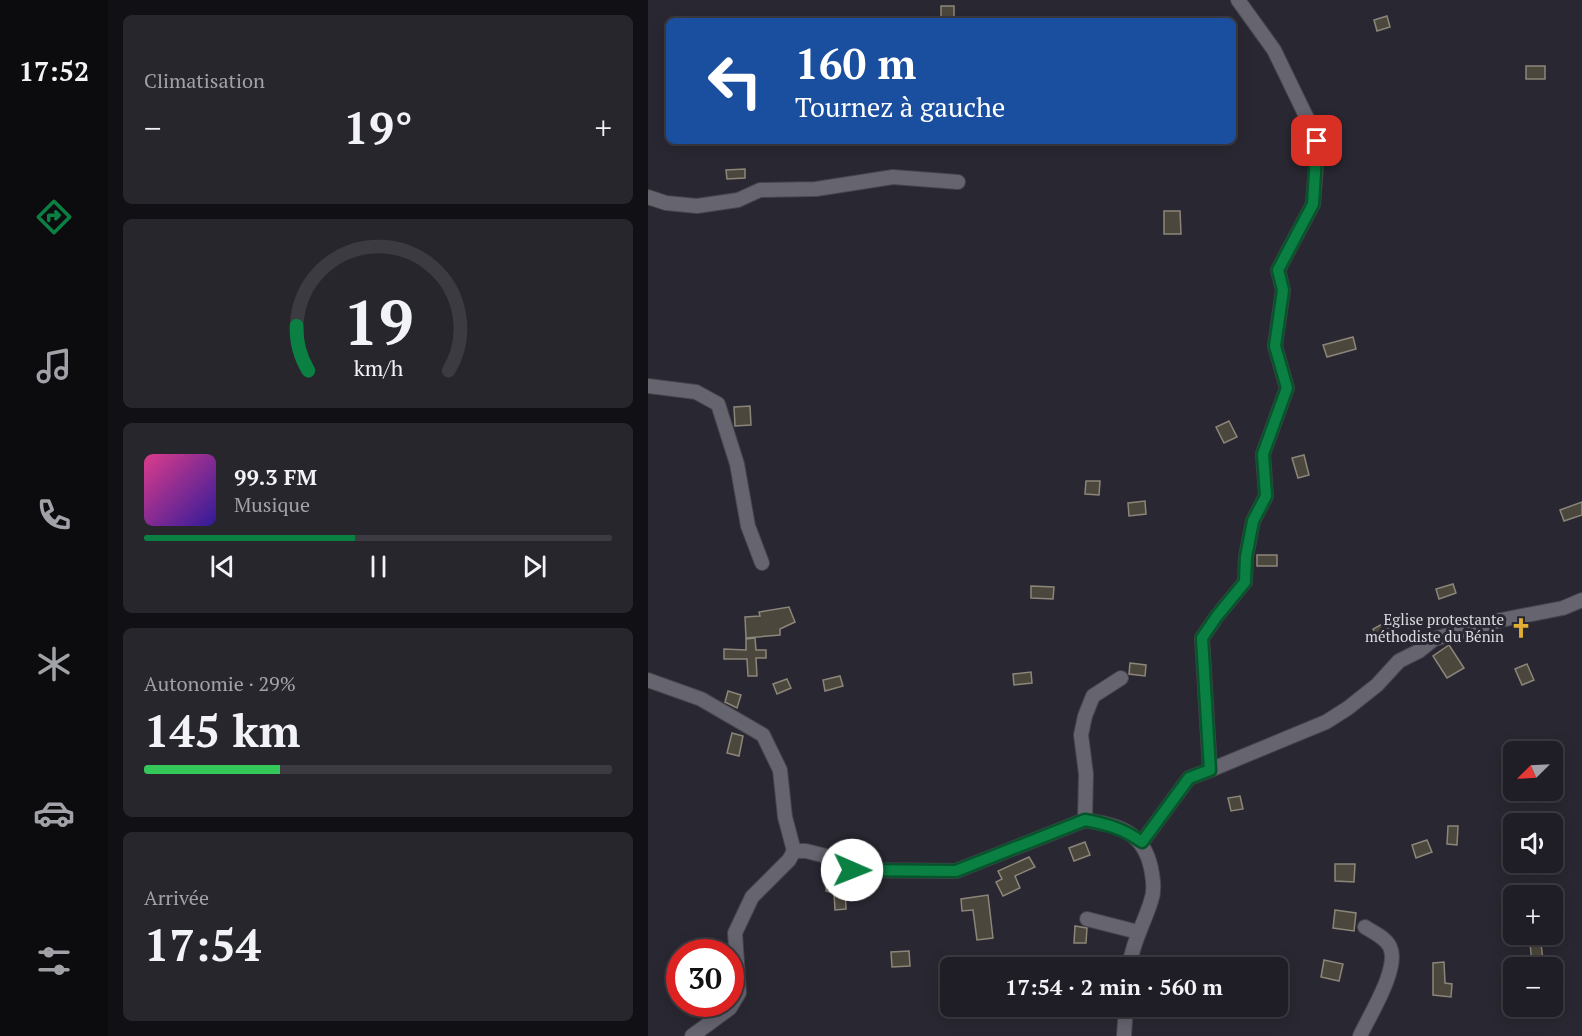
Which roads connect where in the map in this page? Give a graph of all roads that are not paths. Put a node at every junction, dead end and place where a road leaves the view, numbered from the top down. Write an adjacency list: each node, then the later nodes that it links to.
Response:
1 (1238, 0): 9 (street)
2 (958, 182): 3 (street)
3 (648, 197)
4 (648, 386): 5 (street)
5 (762, 563)
6 (1582, 600): 9 (street)
7 (1121, 678): 10 (street)
8 (648, 680): 12 (street)
9 (1210, 770): 11 (street)
10 (1085, 820): 11 (street); 12 (street)
11 (1142, 842): 15 (street)
12 (794, 851): 18 (street)
13 (1087, 919): 15 (street)
14 (1365, 927): 20 (street)
15 (1138, 932): 16 (street)
16 (1132, 957)
17 (1125, 1017): 19 (street)
18 (693, 1036)
19 (1124, 1036)
20 (1360, 1036)

